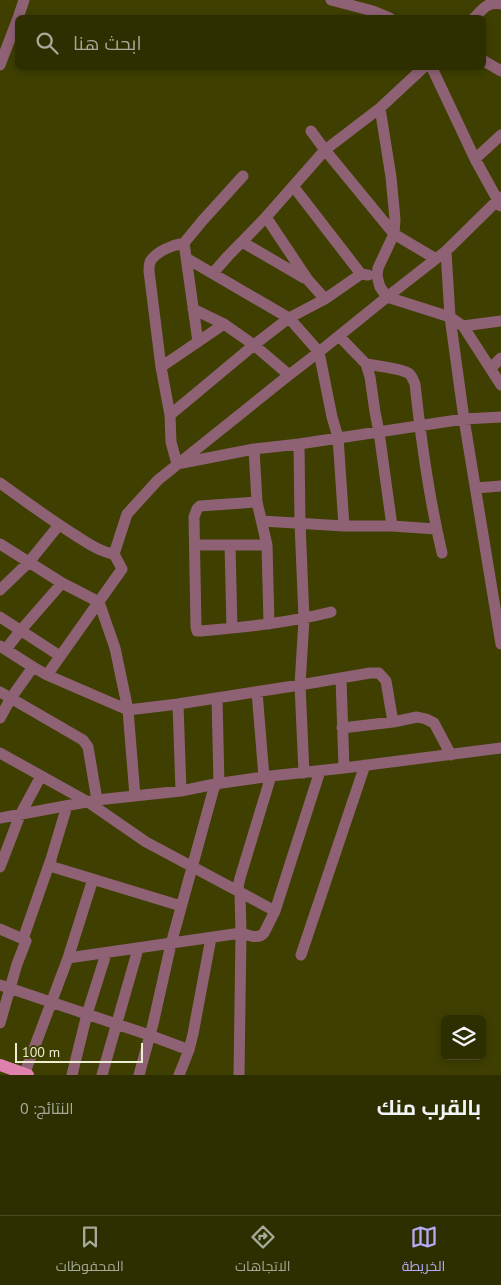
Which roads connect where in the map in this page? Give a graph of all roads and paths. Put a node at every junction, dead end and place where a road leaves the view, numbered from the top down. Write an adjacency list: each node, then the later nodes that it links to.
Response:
1 (24, 0): 4 (street)
2 (331, 0): 5 (street)
3 (501, 4): 6 (street)
4 (19, 15)
5 (383, 15)
6 (477, 15)
7 (15, 26): 9 (street)
8 (486, 62): 12 (street)
9 (0, 65)
10 (421, 70): 13 (street)
11 (433, 70): 17 (street)
12 (501, 71)
13 (380, 108): 16 (street); 22 (street)
14 (311, 131): 16 (street)
15 (501, 134): 17 (street)
16 (325, 150): 19 (street); 22 (street)
17 (475, 159): 20 (street)
18 (243, 176): 24 (street)
19 (293, 186): 21 (street); 29 (street)
20 (500, 201): 25 (street)
21 (266, 217): 23 (street); 31 (street)
22 (394, 234): 27 (street); 30 (street)
23 (242, 242): 28 (street); 31 (street)
24 (184, 243): 26 (street); 46 (street)
25 (446, 251): 27 (street); 35 (street)
26 (186, 258): 28 (street); 34 (street)
27 (436, 258): 32 (street)
28 (213, 273): 36 (street)
29 (360, 274): 30 (street); 33 (street)
30 (377, 276): 32 (street)
31 (308, 280): 33 (street)
32 (387, 297): 35 (street); 40 (street)
33 (325, 299): 36 (street)
34 (193, 309): 38 (street); 41 (street)
35 (450, 317): 39 (street); 52 (street)
36 (289, 318): 42 (street); 43 (street)
37 (501, 321): 39 (street)
38 (224, 324): 41 (street); 42 (street)
39 (462, 326): 47 (street)
40 (339, 336): 43 (street); 45 (street)
41 (198, 342): 46 (street)
42 (254, 345): 48 (street); 50 (street)
43 (319, 352): 48 (street); 55 (street)
44 (501, 358): 47 (street)
45 (366, 364): 53 (street); 54 (street)
46 (162, 368): 50 (street)
47 (491, 368): 49 (street)
48 (289, 375): 58 (street)
49 (501, 385)
50 (170, 416): 58 (street)
51 (501, 417): 52 (street)
52 (464, 419): 53 (street); 61 (street)
53 (420, 425): 54 (street); 68 (street)
54 (379, 432): 55 (street); 67 (street)
55 (338, 437): 56 (street); 66 (street)
56 (299, 444): 57 (street); 64 (street)
57 (254, 449): 58 (street); 62 (street)
58 (177, 464): 74 (street)
59 (0, 483): 65 (street)
60 (501, 486): 61 (street)
61 (476, 488): 85 (street)
62 (257, 502): 63 (street); 70 (street)
63 (262, 521): 64 (street); 72 (street)
64 (300, 523): 66 (street); 81 (street)
65 (59, 525): 74 (street); 75 (street)
66 (344, 526): 67 (street)
67 (392, 526): 68 (street)
68 (436, 529): 73 (street)
69 (0, 544): 75 (street)
70 (195, 545): 71 (street); 83 (street)
71 (230, 545): 72 (street); 83 (street)
72 (267, 545): 82 (street)
73 (442, 553)
74 (114, 554): 78 (street)
75 (29, 562): 76 (street); 77 (street)
76 (62, 583): 78 (street); 84 (street)
77 (0, 590)
78 (99, 602): 87 (street); 97 (street)
79 (330, 612): 81 (street)
80 (0, 617): 84 (street)
81 (304, 618): 82 (street); 91 (street)
82 (269, 624): 83 (street)
83 (232, 628)
84 (21, 630): 86 (street); 87 (street)
85 (501, 644)
86 (3, 648): 88 (street)
87 (60, 656): 89 (street)
88 (33, 667): 89 (street); 94 (street)
89 (47, 675): 97 (street)
90 (340, 678): 91 (street); 99 (street); 100 (street)
91 (300, 685): 93 (street); 107 (street)
92 (0, 692): 94 (street)
93 (257, 692): 95 (street); 109 (street)
94 (11, 698): 98 (street); 113 (street)
95 (217, 698): 96 (street); 110 (street)
96 (178, 704): 97 (street); 111 (street)
97 (128, 710): 112 (street)
98 (0, 718)
99 (393, 722): 100 (street); 103 (street)
100 (342, 728): 105 (street)
101 (501, 748): 103 (street)
102 (0, 753): 108 (street)
103 (451, 755): 104 (street)
104 (365, 765): 105 (street); 131 (street)
105 (344, 768): 106 (street)
106 (320, 771): 107 (street); 123 (street)
107 (304, 773): 109 (street)
108 (41, 776): 113 (street); 115 (street)
109 (267, 777): 110 (street); 121 (street)
110 (217, 784): 111 (street); 118 (street)
111 (181, 791): 112 (street)
112 (134, 796): 113 (street)
113 (93, 801): 114 (street); 118 (street)
114 (67, 806): 115 (street); 117 (street)
115 (20, 815): 116 (street); 119 (street)
116 (0, 818)
117 (51, 859): 120 (street); 126 (street)
118 (192, 866): 121 (street); 122 (street)
119 (0, 867)
120 (93, 879): 122 (street); 132 (street)
121 (240, 892): 123 (street); 125 (street)
122 (181, 906): 128 (street)
123 (275, 910): 125 (street)
124 (0, 929): 126 (street)
125 (241, 933): 127 (street); 146 (street)
126 (23, 938): 133 (street)
127 (211, 938): 128 (street); 139 (street)
128 (171, 944): 129 (street); 138 (street)
129 (138, 949): 130 (street); 137 (street)
130 (106, 954): 132 (street); 135 (street)
131 (301, 955)
132 (68, 958): 134 (street)
133 (5, 987): 134 (street); 136 (street)
134 (51, 1002): 135 (street); 141 (street)
135 (88, 1014): 137 (street); 142 (street)
136 (0, 1023)
137 (116, 1024): 138 (street); 143 (street)
138 (149, 1035): 139 (street); 144 (street)
139 (189, 1050): 145 (street)
140 (0, 1065): 141 (main road)
141 (25, 1075)
142 (72, 1075)
143 (102, 1075)
144 (139, 1075)
145 (178, 1075)
146 (239, 1075)

